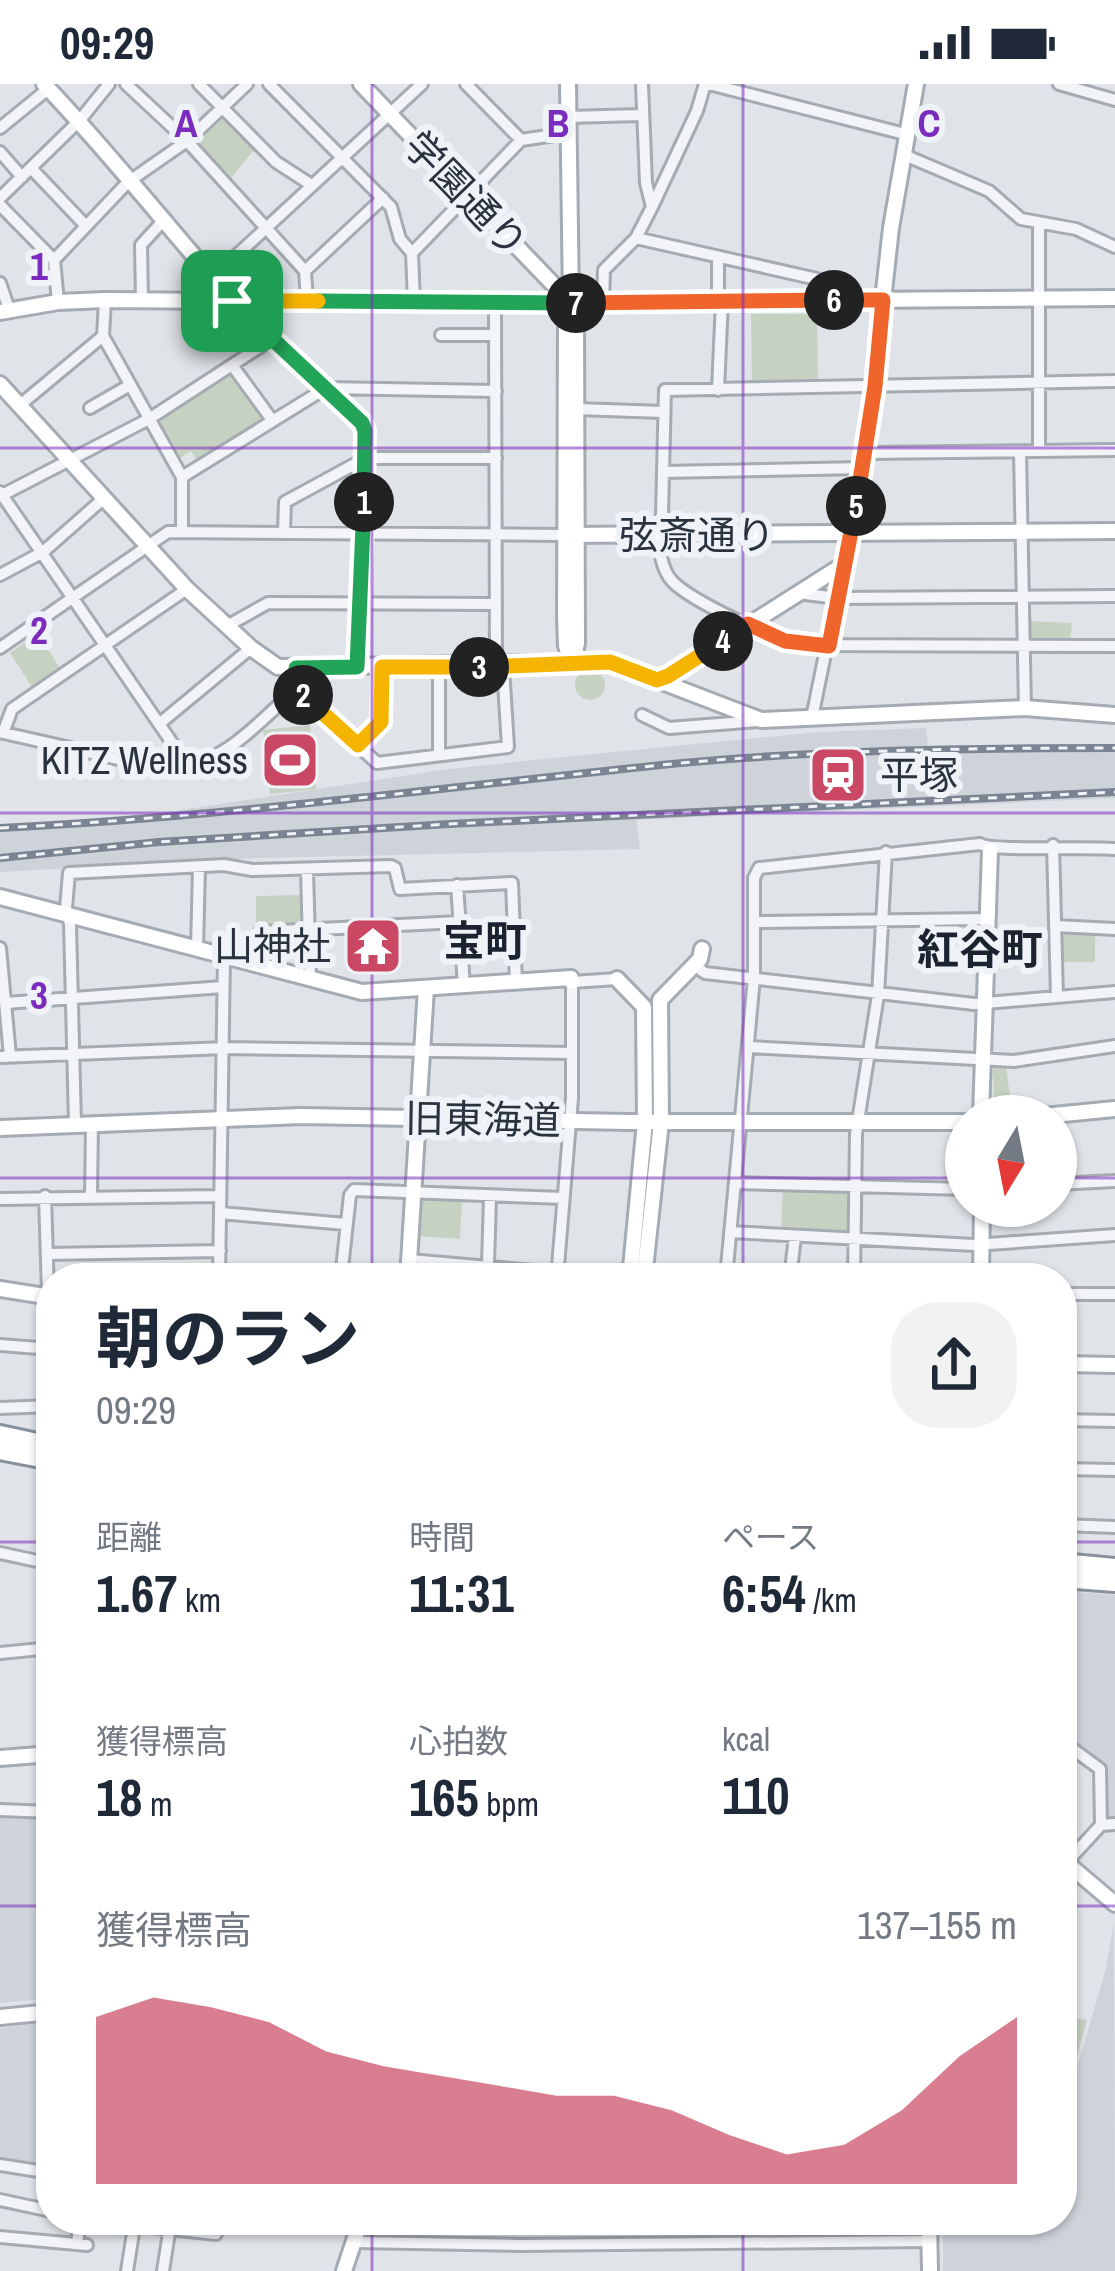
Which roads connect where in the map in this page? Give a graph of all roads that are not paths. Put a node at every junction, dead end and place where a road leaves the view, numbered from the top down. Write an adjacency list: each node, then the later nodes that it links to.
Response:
1 (109, 84): 19 (street)
2 (126, 84): 24 (street)
3 (199, 84): 16 (street)
4 (247, 84): 16 (street)
5 (269, 84): 27 (street)
6 (361, 84): 17 (street, 学園通り)
7 (422, 84): 17 (street)
8 (466, 84): 23 (street)
9 (568, 84): 20 (street)
10 (642, 84): 18 (street)
11 (707, 84): 22 (street); 34 (street)
12 (916, 84): 22 (street)
13 (1059, 84): 15 (street)
14 (46, 87): 19 (street); 21 (street)
15 (1115, 100)
16 (223, 108): 24 (street); 30 (street)
17 (389, 114): 27 (street); 31 (street, 学園通り)
18 (641, 115): 20 (street); 34 (street)
19 (80, 120): 28 (street); 29 (street)
20 (568, 125): 23 (street); 59 (street)
21 (0, 128)
22 (905, 134): 26 (street)
23 (521, 140): 31 (street)
24 (187, 141): 29 (street); 38 (street)
25 (0, 152): 28 (street)
26 (902, 154): 36 (street); 51 (street)
27 (339, 159): 30 (street); 32 (street)
28 (26, 172): 33 (street); 37 (street)
29 (128, 182): 35 (street); 37 (street)
30 (310, 184): 38 (street)
31 (467, 196): 41 (street); 59 (street, 学園通り)
32 (383, 198): 41 (street); 44 (street)
33 (0, 201): 43 (street)
34 (652, 207): 39 (street)
35 (162, 222): 45 (street); 50 (street)
36 (1039, 223): 40 (street); 47 (street)
37 (86, 226): 43 (street)
38 (265, 226): 44 (street); 45 (street)
39 (636, 238): 42 (street); 57 (street)
40 (1115, 247)
41 (412, 253): 56 (street)
42 (718, 258): 54 (street); 58 (street)
43 (54, 260): 55 (street)
44 (305, 271): 53 (street)
45 (212, 278): 52 (street)
46 (0, 283): 61 (street)
47 (1038, 298): 48 (street); 51 (street); 68 (street)
48 (1115, 298)
49 (105, 300): 50 (street); 55 (street); 64 (street)
50 (142, 300): 52 (street)
51 (883, 300): 54 (street); 71 (street)
52 (232, 301): 53 (street); 65 (street)
53 (307, 301): 56 (street)
54 (818, 301): 58 (street)
55 (58, 302): 61 (street)
56 (414, 302): 60 (street)
57 (603, 302): 58 (street); 59 (street)
58 (720, 302): 73 (street)
59 (571, 303): 60 (street); 77 (street); 99 (street)
60 (495, 304): 63 (street)
61 (4, 310)
62 (441, 335): 63 (street)
63 (495, 335): 74 (street)
64 (103, 336): 70 (street); 75 (street)
65 (272, 339): 66 (street); 72 (street)
66 (232, 365): 79 (street); 80 (street)
67 (1115, 381): 68 (street)
68 (1038, 382): 71 (street); 82 (street)
69 (0, 383): 75 (street)
70 (130, 385): 76 (street); 79 (street)
71 (875, 386): 73 (street); 87 (street)
72 (326, 388): 74 (street); 80 (street); 84 (street)
73 (718, 390): 78 (street)
74 (496, 391): 85 (street)
75 (20, 406): 86 (street)
76 (90, 408)
77 (577, 409): 78 (street); 99 (street)
78 (663, 412): 88 (street)
79 (149, 419): 86 (street); 89 (street)
80 (272, 420): 89 (street)
81 (1115, 450): 82 (street)
82 (1039, 451): 83 (street)
83 (1020, 452): 87 (street); 96 (street)
84 (366, 458): 85 (street); 94 (street); 95 (street)
85 (496, 458): 98 (street)
86 (67, 459): 90 (street); 91 (street)
87 (865, 461): 88 (street); 97 (street)
88 (663, 472): 100 (street)
89 (182, 477): 93 (street)
90 (2, 493): 102 (street)
91 (104, 500): 101 (street); 102 (street)
92 (1115, 530): 96 (street, 弦斎通り)
93 (182, 531): 94 (street); 101 (street)
94 (284, 532): 95 (street)
95 (363, 532): 98 (street); 111 (street)
96 (1022, 532): 97 (street, 弦斎通り); 108 (street)
97 (850, 534): 100 (street, 弦斎通り); 103 (street)
98 (497, 536): 99 (street); 112 (street)
99 (571, 536): 100 (street, 弦斎通り); 121 (street)
100 (662, 536): 113 (street)
101 (146, 547): 105 (street); 109 (street)
102 (43, 552): 104 (street); 109 (street)
103 (843, 566): 106 (street); 110 (street)
104 (0, 575)
105 (187, 589): 114 (street); 115 (street)
106 (797, 593): 110 (street); 113 (street)
107 (1115, 596): 108 (street)
108 (1022, 597): 110 (street); 117 (street)
109 (74, 598): 115 (street); 119 (street)
110 (838, 598): 116 (street)
111 (360, 603): 112 (street); 114 (street); 122 (street)
112 (496, 604): 125 (street)
113 (748, 624): 116 (street); 127 (street)
114 (227, 626): 120 (street)
115 (106, 643): 134 (street); 135 (street)
116 (829, 646): 117 (street); 132 (street)
117 (1023, 646): 118 (street); 129 (street)
118 (1115, 646)
119 (0, 648)
120 (250, 649): 126 (street); 134 (street)
121 (572, 663): 125 (street); 127 (street)
122 (357, 667): 123 (street); 126 (street)
123 (382, 667): 124 (street); 136 (street)
124 (439, 667): 125 (street); 137 (street)
125 (499, 667): 137 (street)
126 (296, 668): 128 (street)
127 (657, 680): 133 (street)
128 (296, 689): 136 (street); 138 (street)
129 (1025, 708): 131 (street); 132 (street)
130 (642, 715): 133 (street)
131 (1115, 715)
132 (812, 718): 133 (street)
133 (761, 720)
134 (159, 724): 138 (street)
135 (2, 732): 138 (street)
136 (358, 745): 137 (street)
137 (440, 755)
138 (190, 769)
139 (1052, 845): 140 (street); 141 (street); 152 (street)
140 (1115, 849)
141 (989, 850): 142 (street); 148 (street)
142 (886, 852): 149 (street); 151 (street)
143 (199, 867): 144 (street); 147 (street); 157 (street)
144 (307, 870): 145 (street); 154 (street)
145 (457, 885): 150 (street); 164 (street)
146 (0, 897): 147 (street)
147 (69, 916): 157 (street); 172 (street)
148 (986, 919): 149 (street); 174 (street)
149 (883, 920): 151 (street); 170 (street)
150 (459, 922): 154 (street); 166 (street)
151 (756, 922): 161 (street)
152 (1055, 926): 153 (street); 171 (street)
153 (1115, 929)
154 (309, 931): 159 (street); 162 (street)
155 (0, 948): 173 (street)
156 (702, 949): 160 (street)
157 (197, 950): 158 (street)
158 (224, 957): 159 (street); 167 (street)
159 (250, 964): 162 (street)
160 (694, 965): 161 (street); 190 (street)
161 (754, 978): 170 (street); 176 (street)
162 (310, 979): 168 (street)
163 (617, 979): 165 (street); 190 (street)
164 (516, 982): 165 (street); 166 (street)
165 (572, 982): 180 (street)
166 (464, 986): 168 (street)
167 (223, 987): 172 (street); 177 (street)
168 (426, 988): 178 (street)
169 (1115, 992): 171 (street)
170 (878, 995): 174 (street); 179 (street)
171 (1057, 997): 174 (street)
172 (72, 1000): 173 (street); 181 (street)
173 (6, 1003): 182 (street)
174 (984, 1004): 183 (street)
175 (1115, 1046): 183 (street)
176 (748, 1047): 179 (street); 193 (street)
177 (223, 1048): 178 (street); 181 (street); 188 (street)
178 (422, 1048): 180 (street); 187 (street)
179 (871, 1052): 183 (street); 191 (street)
180 (572, 1053): 189 (street)
181 (73, 1054): 182 (street); 194 (street)
182 (5, 1056)
183 (983, 1060): 184 (street)
184 (982, 1095)
185 (1115, 1109): 186 (street)
186 (1077, 1113)
187 (418, 1117): 188 (street, 旧東海道); 189 (street, 旧東海道); 201 (street)
188 (221, 1119): 194 (street, 旧東海道); 204 (street)
189 (570, 1121): 190 (street, 旧東海道); 206 (street)
190 (653, 1122): 193 (street, 旧東海道); 226 (street); 227 (street)
191 (859, 1122): 192 (street, 旧東海道); 193 (street, 旧東海道); 199 (street)
192 (945, 1122)
193 (742, 1123): 197 (street)
194 (84, 1124): 195 (street, 旧東海道); 203 (street)
195 (0, 1128)
196 (1115, 1180): 198 (street)
197 (736, 1183): 199 (street); 211 (street)
198 (1077, 1183)
199 (856, 1186): 200 (street); 214 (street)
200 (945, 1188)
201 (412, 1194): 205 (street); 209 (street); 218 (street)
202 (45, 1196): 203 (street); 207 (street); 217 (street)
203 (91, 1196): 204 (street)
204 (220, 1196): 208 (street)
205 (490, 1197): 206 (street); 224 (street)
206 (563, 1198): 225 (street)
207 (0, 1199)
208 (220, 1213): 209 (street); 216 (street)
209 (346, 1224): 221 (street)
210 (981, 1227): 215 (street)
211 (730, 1232): 213 (street); 228 (street)
212 (1115, 1235): 215 (street)
213 (795, 1237): 214 (street); 229 (street)
214 (854, 1240): 215 (street); 230 (street)
215 (981, 1245): 231 (street)
216 (220, 1250): 217 (street); 220 (street)
217 (46, 1254): 219 (street)
218 (409, 1260): 222 (street); 223 (street)
219 (47, 1263)
220 (220, 1263)
221 (342, 1263)
222 (409, 1263)
223 (456, 1263)
224 (488, 1263)
225 (558, 1263)
226 (632, 1263)
227 (645, 1263)
228 (727, 1263)
229 (792, 1263)
230 (854, 1263)
231 (981, 1263)
232 (0, 1289): 235 (street)
233 (1077, 1294): 234 (street)
234 (1115, 1294)
235 (36, 1295)
236 (0, 1346): 237 (street)
237 (36, 1348)
238 (1077, 1364): 239 (street)
239 (1115, 1365)
240 (36, 1407): 241 (street)
241 (0, 1408)
242 (1077, 1420): 243 (street)
243 (1115, 1420)
244 (0, 1435): 245 (highway)
245 (36, 1443)
246 (0, 1450): 247 (highway)
247 (36, 1457)
248 (1077, 1469): 249 (street)
249 (1115, 1470)
250 (1077, 1525): 251 (street)
251 (1115, 1526)
252 (0, 1553): 253 (street)
253 (36, 1561)
254 (1077, 1564): 255 (highway)
255 (1115, 1568)
256 (1077, 1579): 257 (highway)
257 (1115, 1582)
258 (36, 1649): 259 (street)
259 (0, 1653)
260 (1077, 1752): 265 (street)
261 (36, 1755): 262 (street)
262 (0, 1758)
263 (0, 1810): 264 (street)
264 (36, 1811)
265 (1108, 1824): 266 (street)
266 (1077, 1850)
267 (1077, 1872): 268 (street)
268 (1115, 1904)
269 (36, 2013): 270 (street)
270 (0, 2017)
271 (0, 2165): 272 (street)
272 (36, 2171)
273 (0, 2200): 274 (street)
274 (36, 2207)
275 (83, 2235): 280 (street)
276 (133, 2235): 283 (street)
277 (169, 2235): 284 (street)
278 (357, 2235): 282 (street)
279 (930, 2235): 281 (street)
280 (0, 2237)
281 (930, 2241): 282 (street); 286 (street)
282 (355, 2242): 285 (street)
283 (127, 2271)
284 (164, 2271)
285 (344, 2271)
286 (930, 2271)

